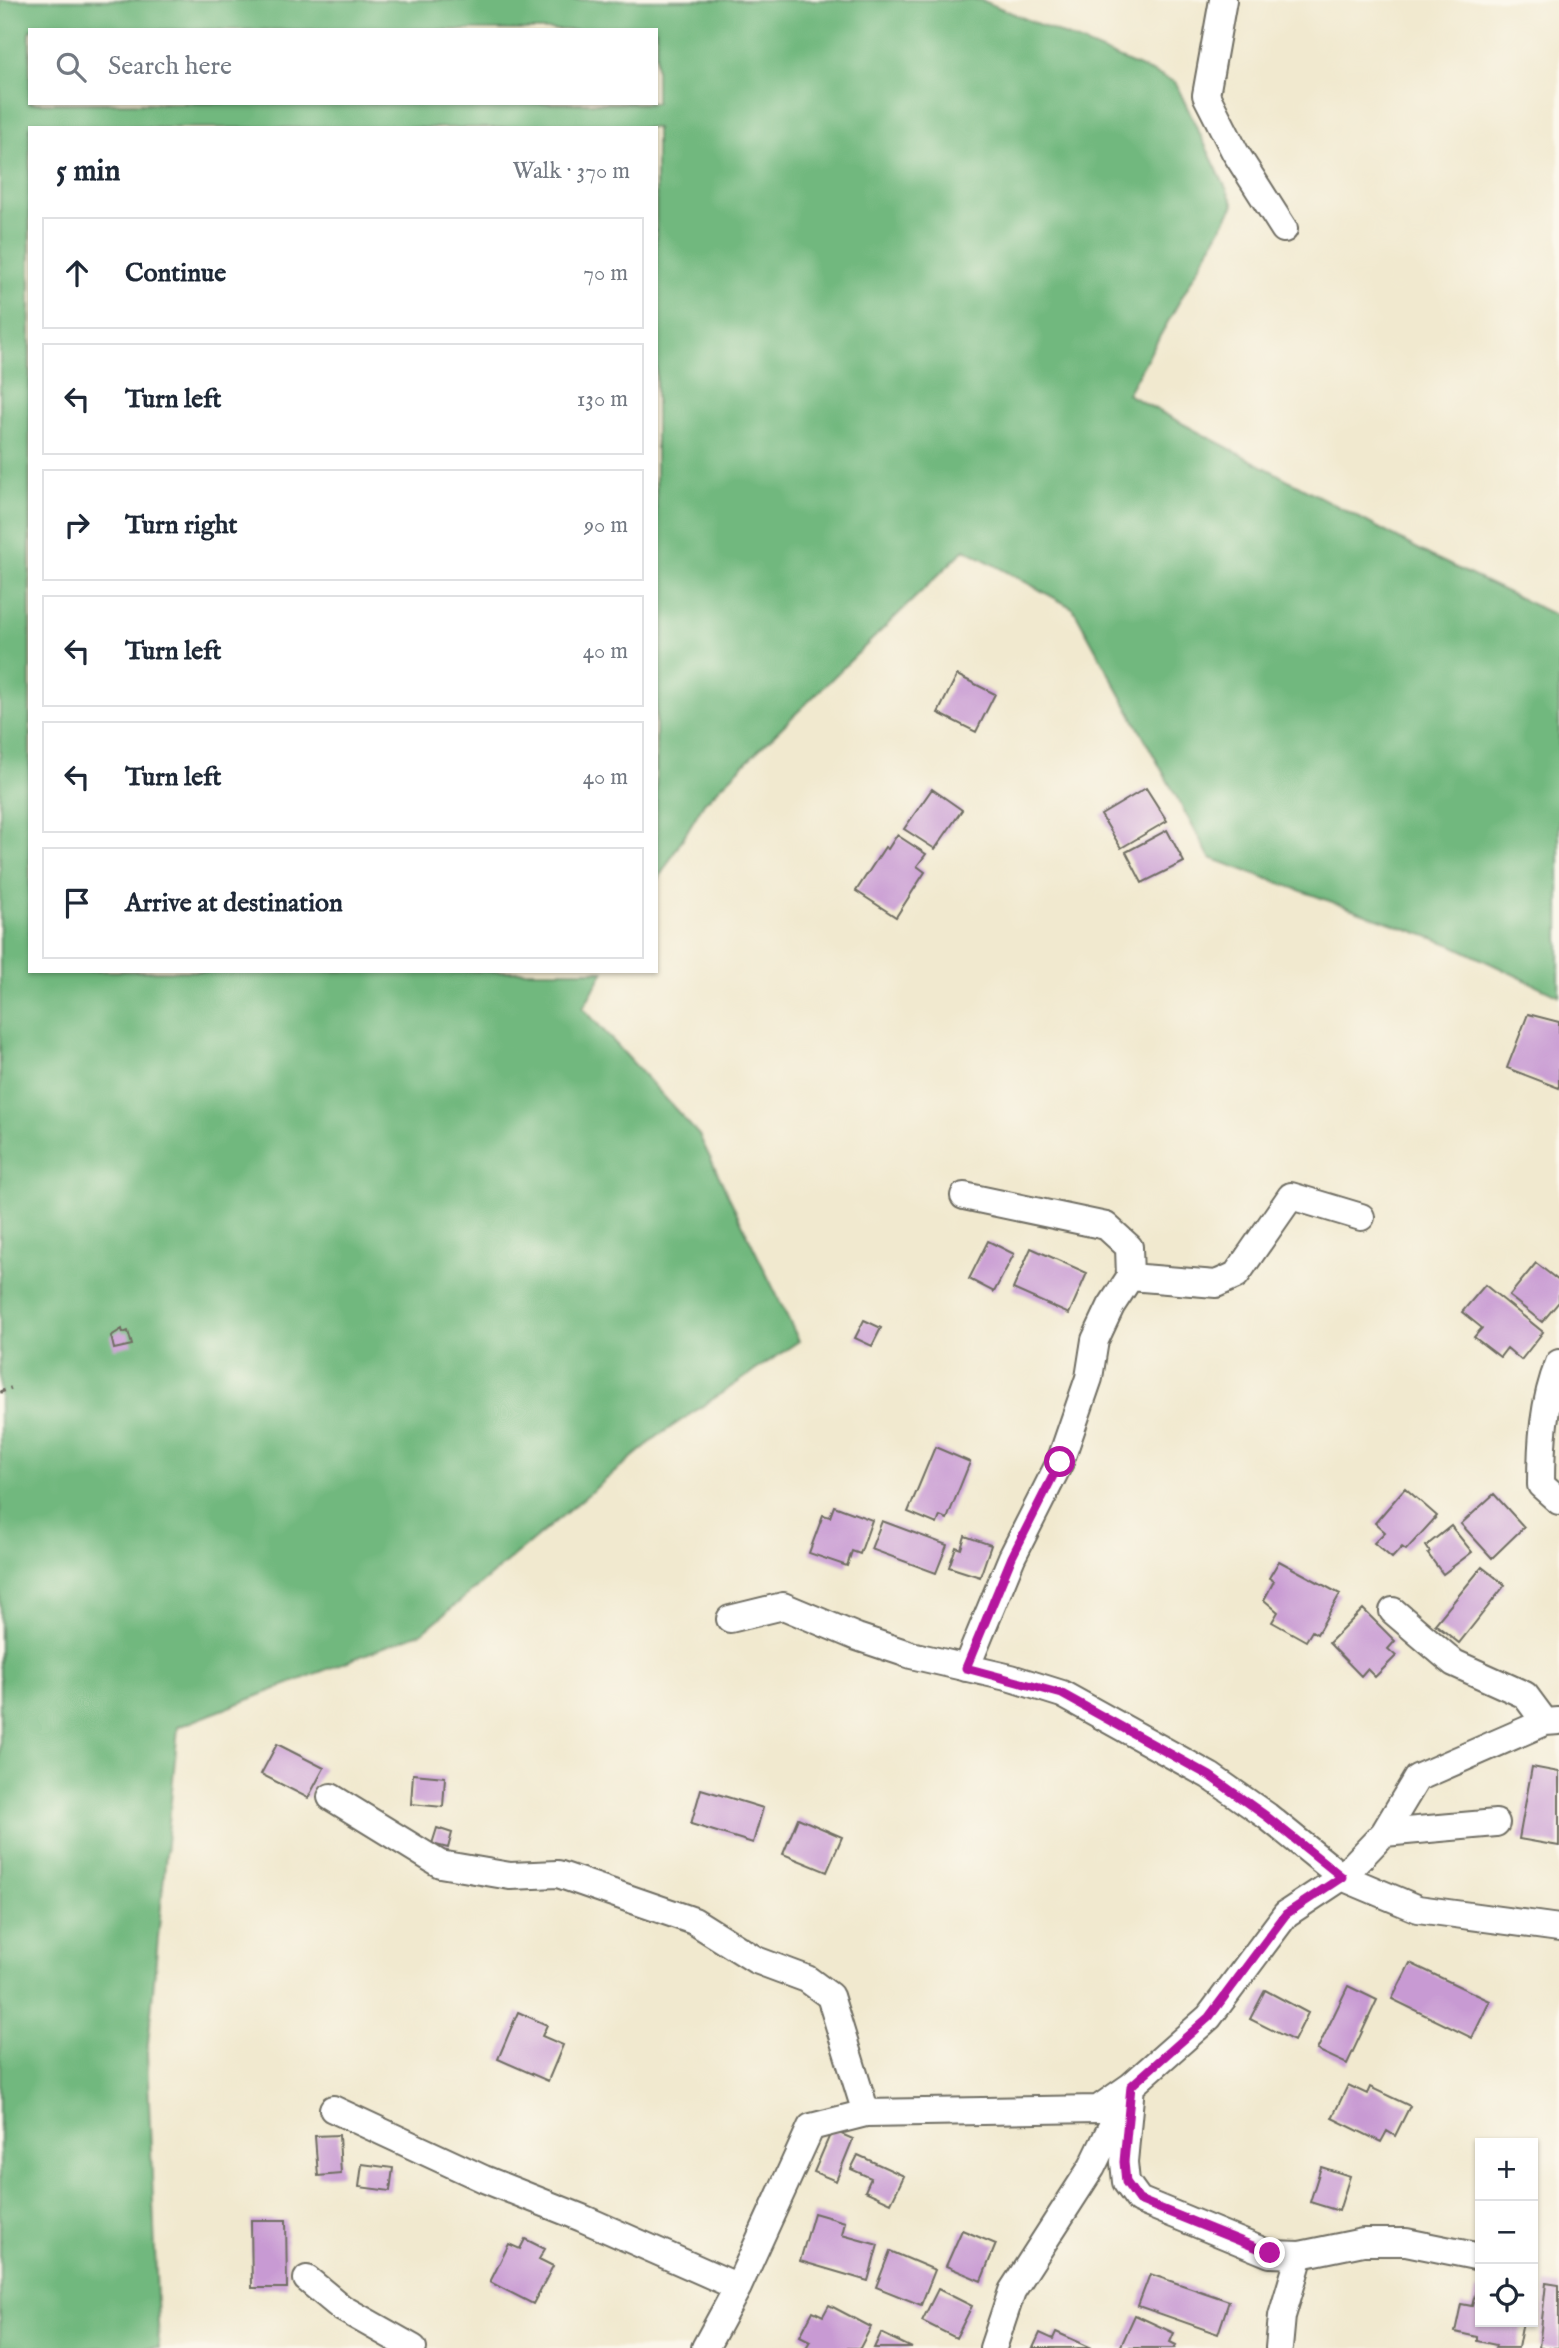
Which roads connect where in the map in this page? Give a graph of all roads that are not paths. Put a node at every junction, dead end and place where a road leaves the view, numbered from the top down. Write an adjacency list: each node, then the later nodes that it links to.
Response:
1 (1223, 0): 2 (street)
2 (1284, 229)
3 (964, 1196): 5 (street)
4 (1361, 1217): 5 (street)
5 (1130, 1278): 10 (street)
6 (1559, 1363): 7 (street)
7 (1559, 1501)
8 (1393, 1611): 11 (street)
9 (730, 1619): 10 (street)
10 (966, 1668): 15 (street)
11 (1552, 1722): 14 (street)
12 (331, 1797): 19 (street)
13 (1496, 1823): 14 (street)
14 (1384, 1833): 15 (street)
15 (1342, 1877): 16 (street); 17 (street)
16 (1559, 1928)
17 (1131, 2086): 19 (street); 20 (street); 26 (street)
18 (333, 2109): 23 (street)
19 (866, 2113): 23 (street)
20 (1300, 2255): 21 (street); 27 (street)
21 (1475, 2256)
22 (307, 2278): 24 (street)
23 (738, 2287): 25 (street)
24 (413, 2348)
25 (705, 2348)
26 (993, 2348)
27 (1279, 2348)

